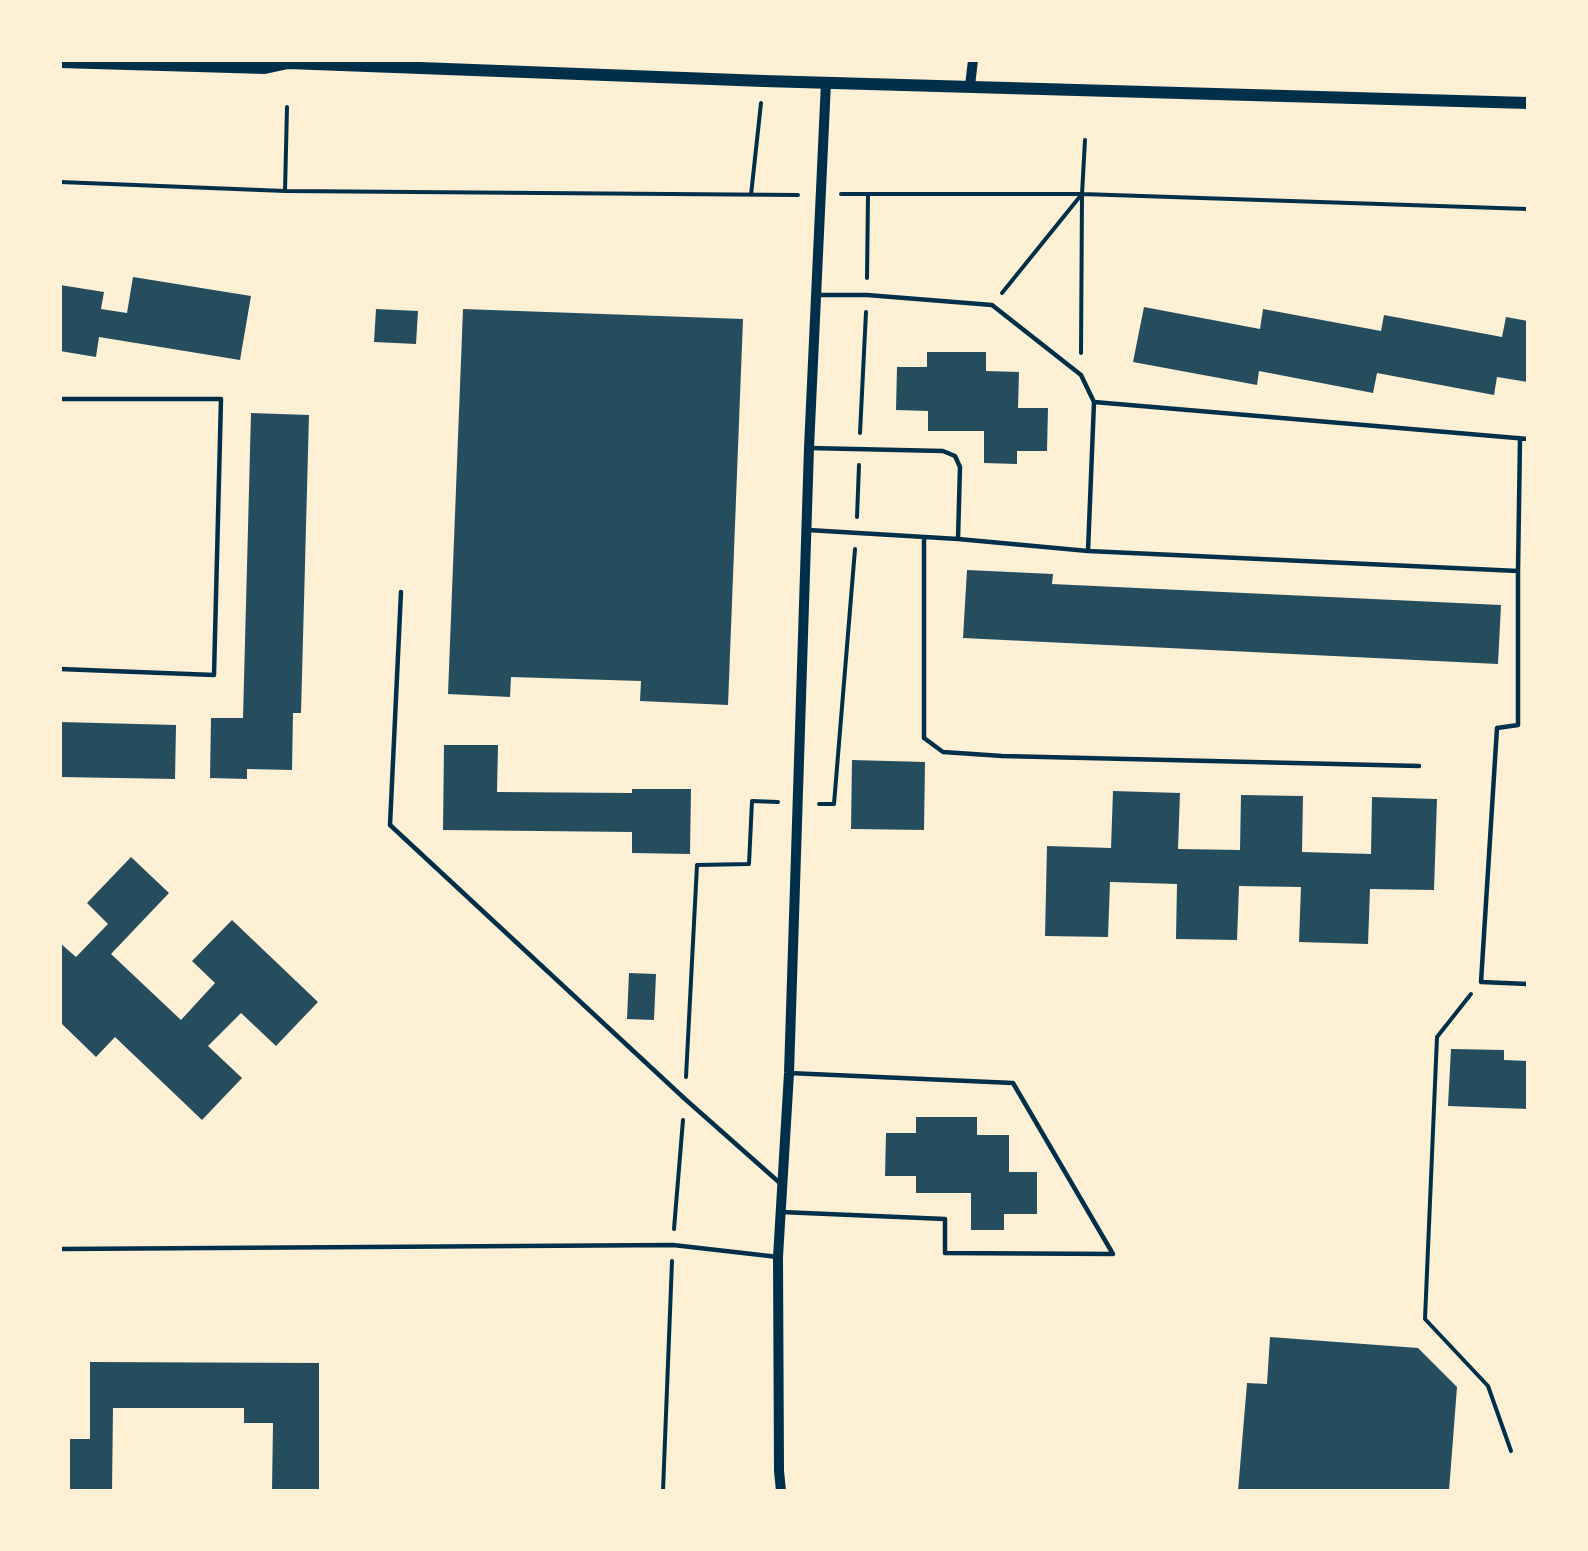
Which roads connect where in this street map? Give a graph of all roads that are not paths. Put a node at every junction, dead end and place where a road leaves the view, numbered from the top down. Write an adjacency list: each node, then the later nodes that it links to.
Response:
1 (973, 60): 5 (street)
2 (60, 62): 3 (main road)
3 (265, 64): 4 (main road)
4 (826, 82): 5 (main road); 7 (street)
5 (970, 86): 6 (main road)
6 (1528, 103)
7 (815, 295): 9 (lane); 12 (street)
8 (60, 399): 19 (lane)
9 (1094, 402): 10 (lane); 16 (lane)
10 (1520, 439): 11 (lane); 17 (lane)
11 (1528, 439)
12 (809, 448): 13 (street); 15 (lane)
13 (808, 530): 14 (lane); 22 (street)
14 (924, 538): 15 (lane); 20 (lane)
15 (958, 539): 16 (lane)
16 (1088, 550): 17 (lane)
17 (1518, 571): 21 (lane)
18 (401, 592): 23 (lane)
19 (60, 669)
20 (1419, 766)
21 (1528, 984)
22 (789, 1073): 23 (street); 24 (lane)
23 (783, 1186): 24 (street)
24 (781, 1212): 26 (street)
25 (60, 1249): 26 (lane)
26 (778, 1257): 27 (street)
27 (781, 1491)

